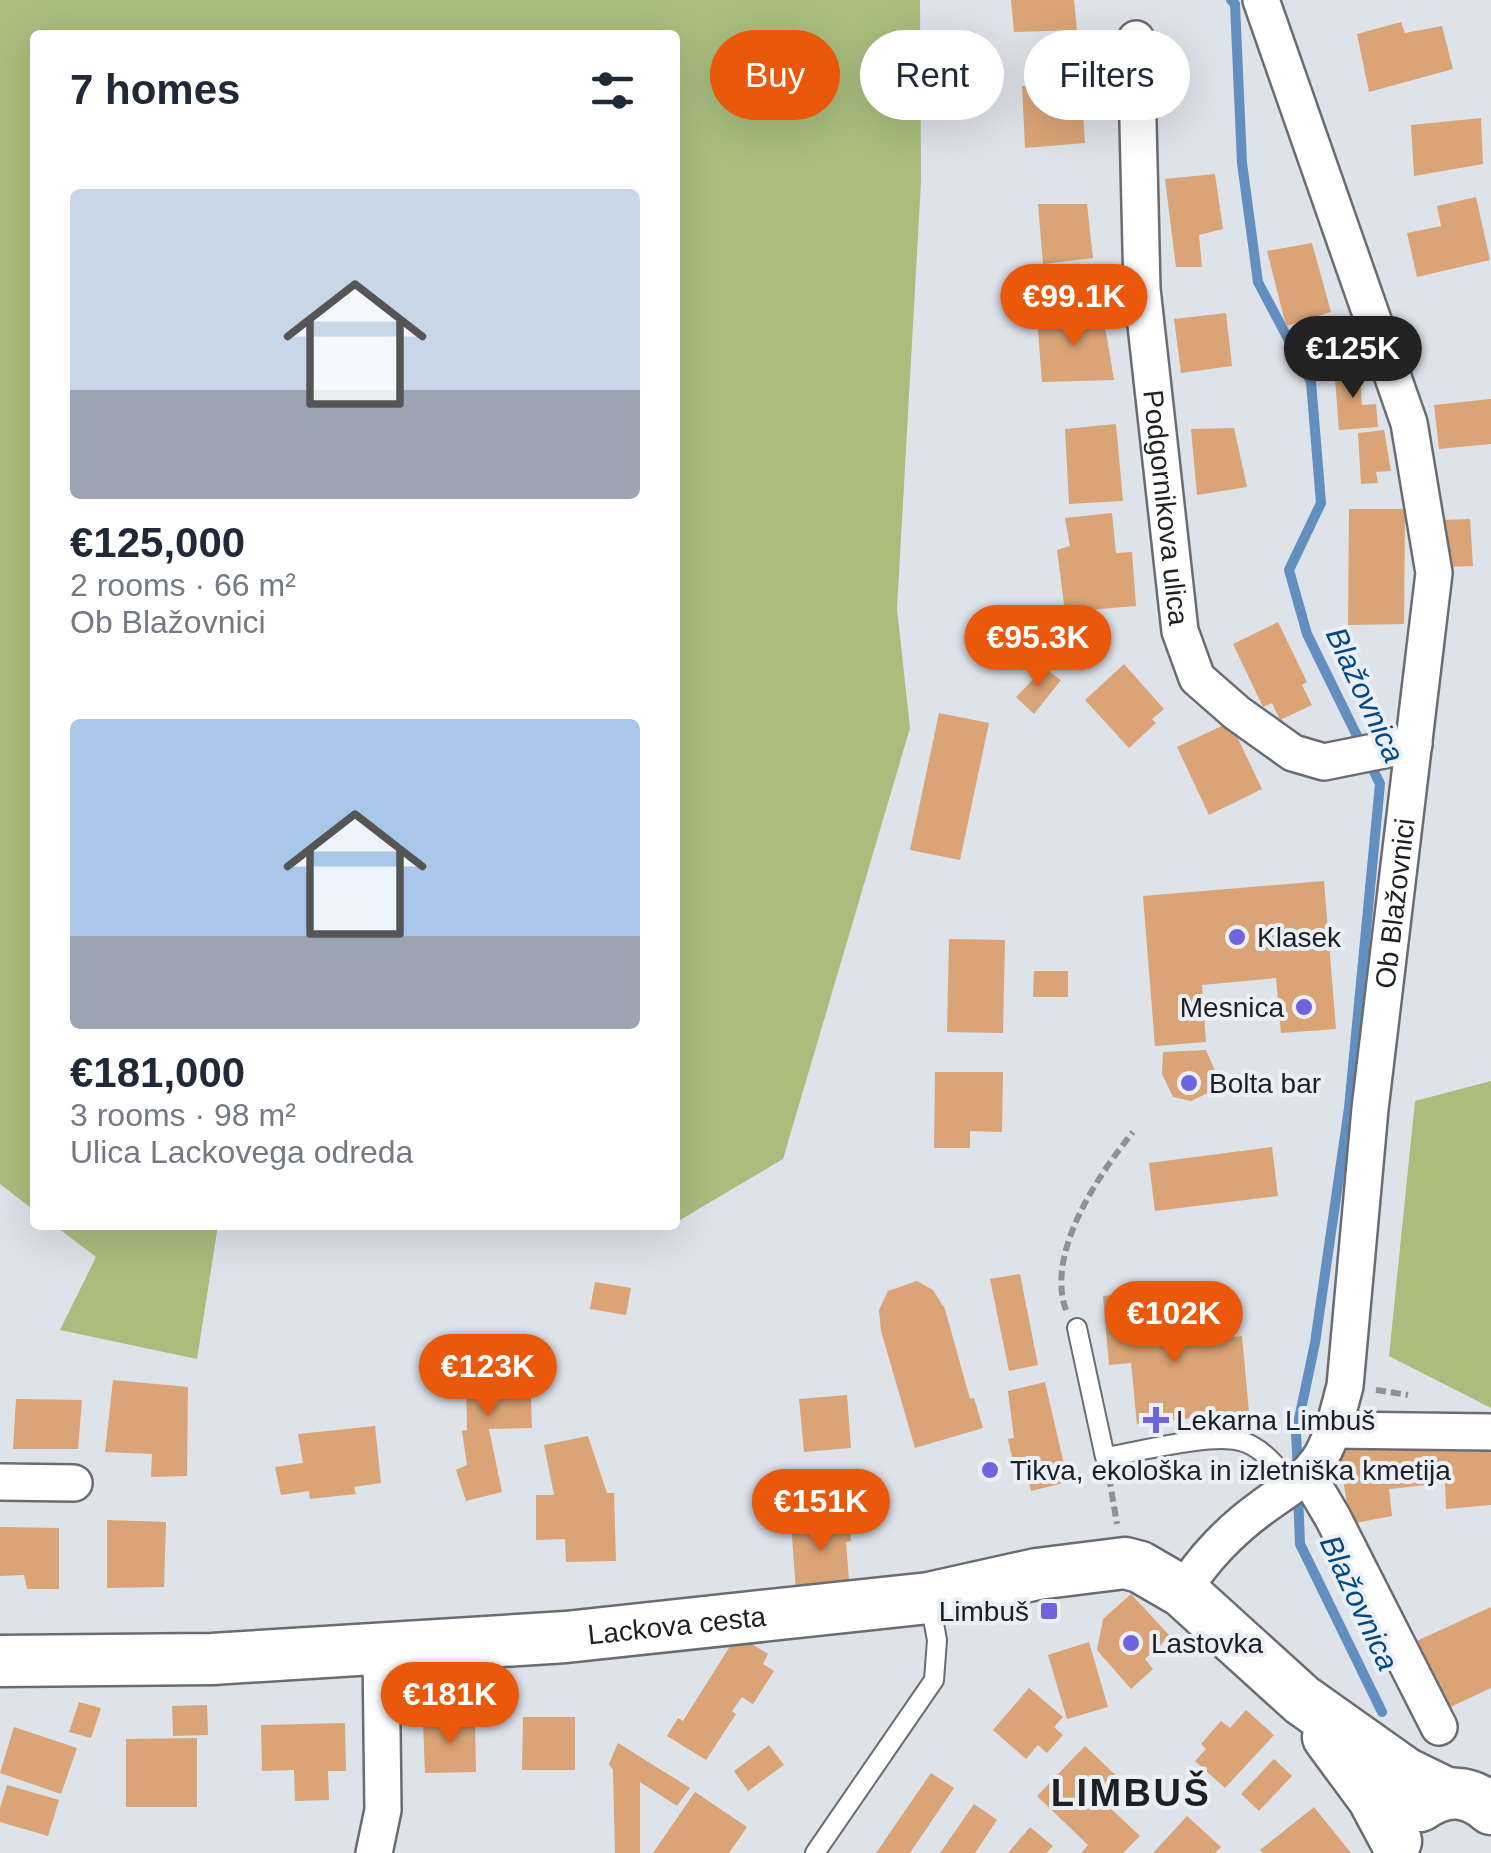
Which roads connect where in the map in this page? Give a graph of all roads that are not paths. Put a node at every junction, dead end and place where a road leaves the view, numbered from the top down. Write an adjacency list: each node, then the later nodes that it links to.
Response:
1 (1261, 0): 3 (street, Ob Blažovnici)
2 (1138, 120): 3 (street, Podgornikova ulica)
3 (1401, 746): 6 (street, Ob Blažovnici)
4 (1077, 1328): 6 (lane)
5 (1491, 1432): 6 (street)
6 (1306, 1463): 9 (street); 14 (street)
7 (0, 1482): 8 (street)
8 (74, 1482)
9 (1184, 1592): 10 (street, Lackova cesta); 13 (street, Lackova cesta)
10 (930, 1598): 11 (street, Lackova cesta); 18 (lane)
11 (381, 1650): 12 (street, Lackova cesta); 17 (street)
12 (0, 1661)
13 (1302, 1700): 15 (street); 16 (street)
14 (1440, 1727)
15 (1472, 1794): 16 (street)
16 (1397, 1847)
17 (374, 1853)
18 (815, 1853)

